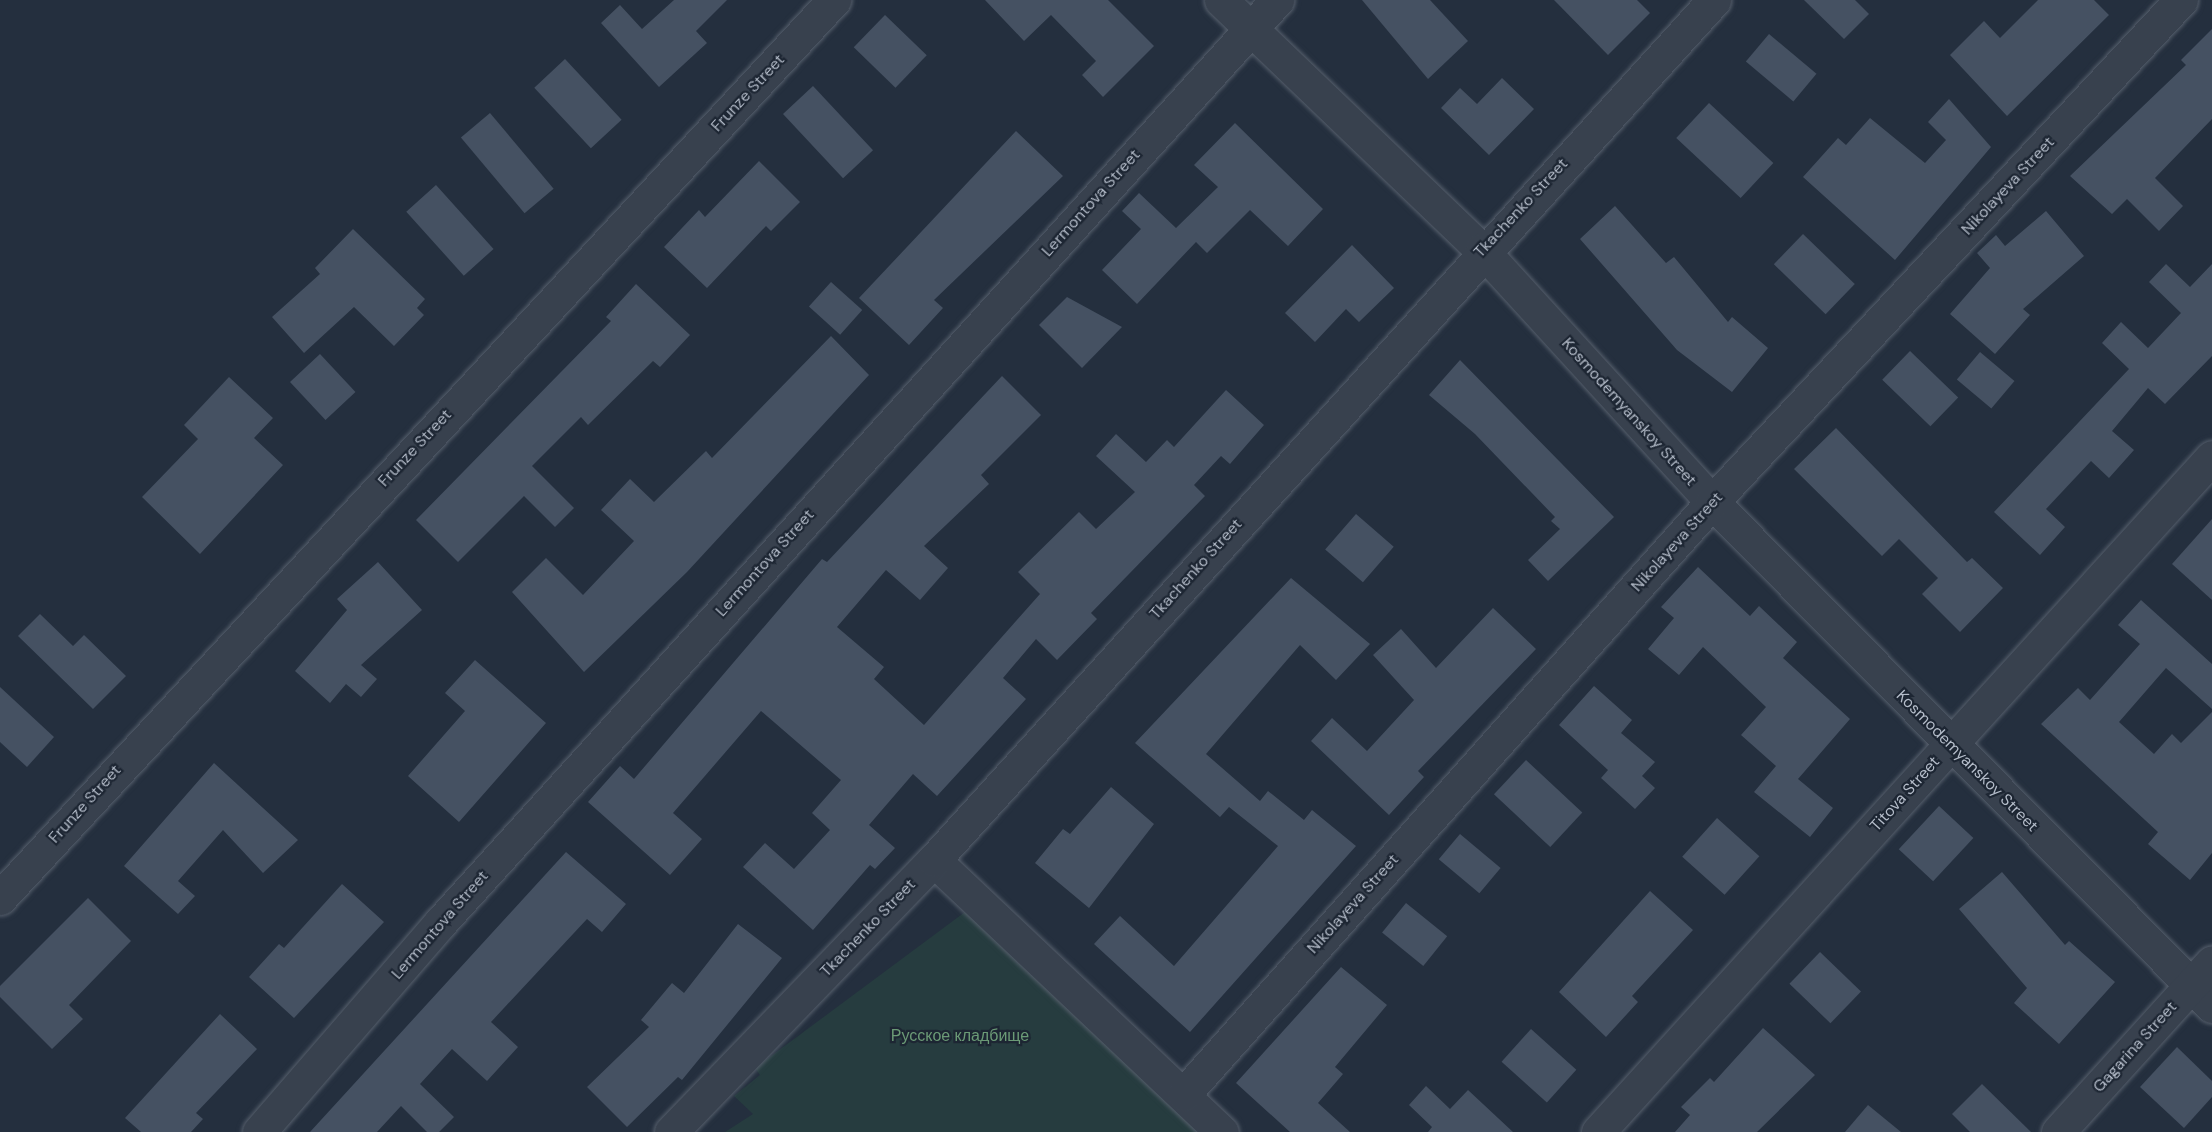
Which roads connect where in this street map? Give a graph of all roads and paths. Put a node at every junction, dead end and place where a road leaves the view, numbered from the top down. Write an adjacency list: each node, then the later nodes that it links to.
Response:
1 (834, 0): 12 (street, Frunze Street)
2 (1221, 0): 6 (street, Kosmodemyanskoy Street)
3 (1276, 0): 6 (street, Lermontova Street)
4 (1714, 0): 7 (street, Tkachenko Street)
5 (2181, 0): 9 (street, Nikolayeva Street)
6 (1249, 28): 7 (street, Kosmodemyanskoy Street); 15 (street, Lermontova Street)
7 (1482, 250): 9 (street, Kosmodemyanskoy Street); 11 (street, Tkachenko Street)
8 (2212, 457): 10 (street, Titova Street)
9 (1712, 502): 10 (street, Kosmodemyanskoy Street); 14 (street, Nikolayeva Street)
10 (1949, 744): 13 (street, Kosmodemyanskoy Street); 18 (street, Titova Street)
11 (934, 860): 14 (street); 16 (street, Tkachenko Street)
12 (0, 898)
13 (2205, 984): 19 (street, Gagarina Street)
14 (1184, 1094): 17 (street)
15 (259, 1132)
16 (671, 1132)
17 (1222, 1132)
18 (1598, 1132)
19 (2058, 1132)

